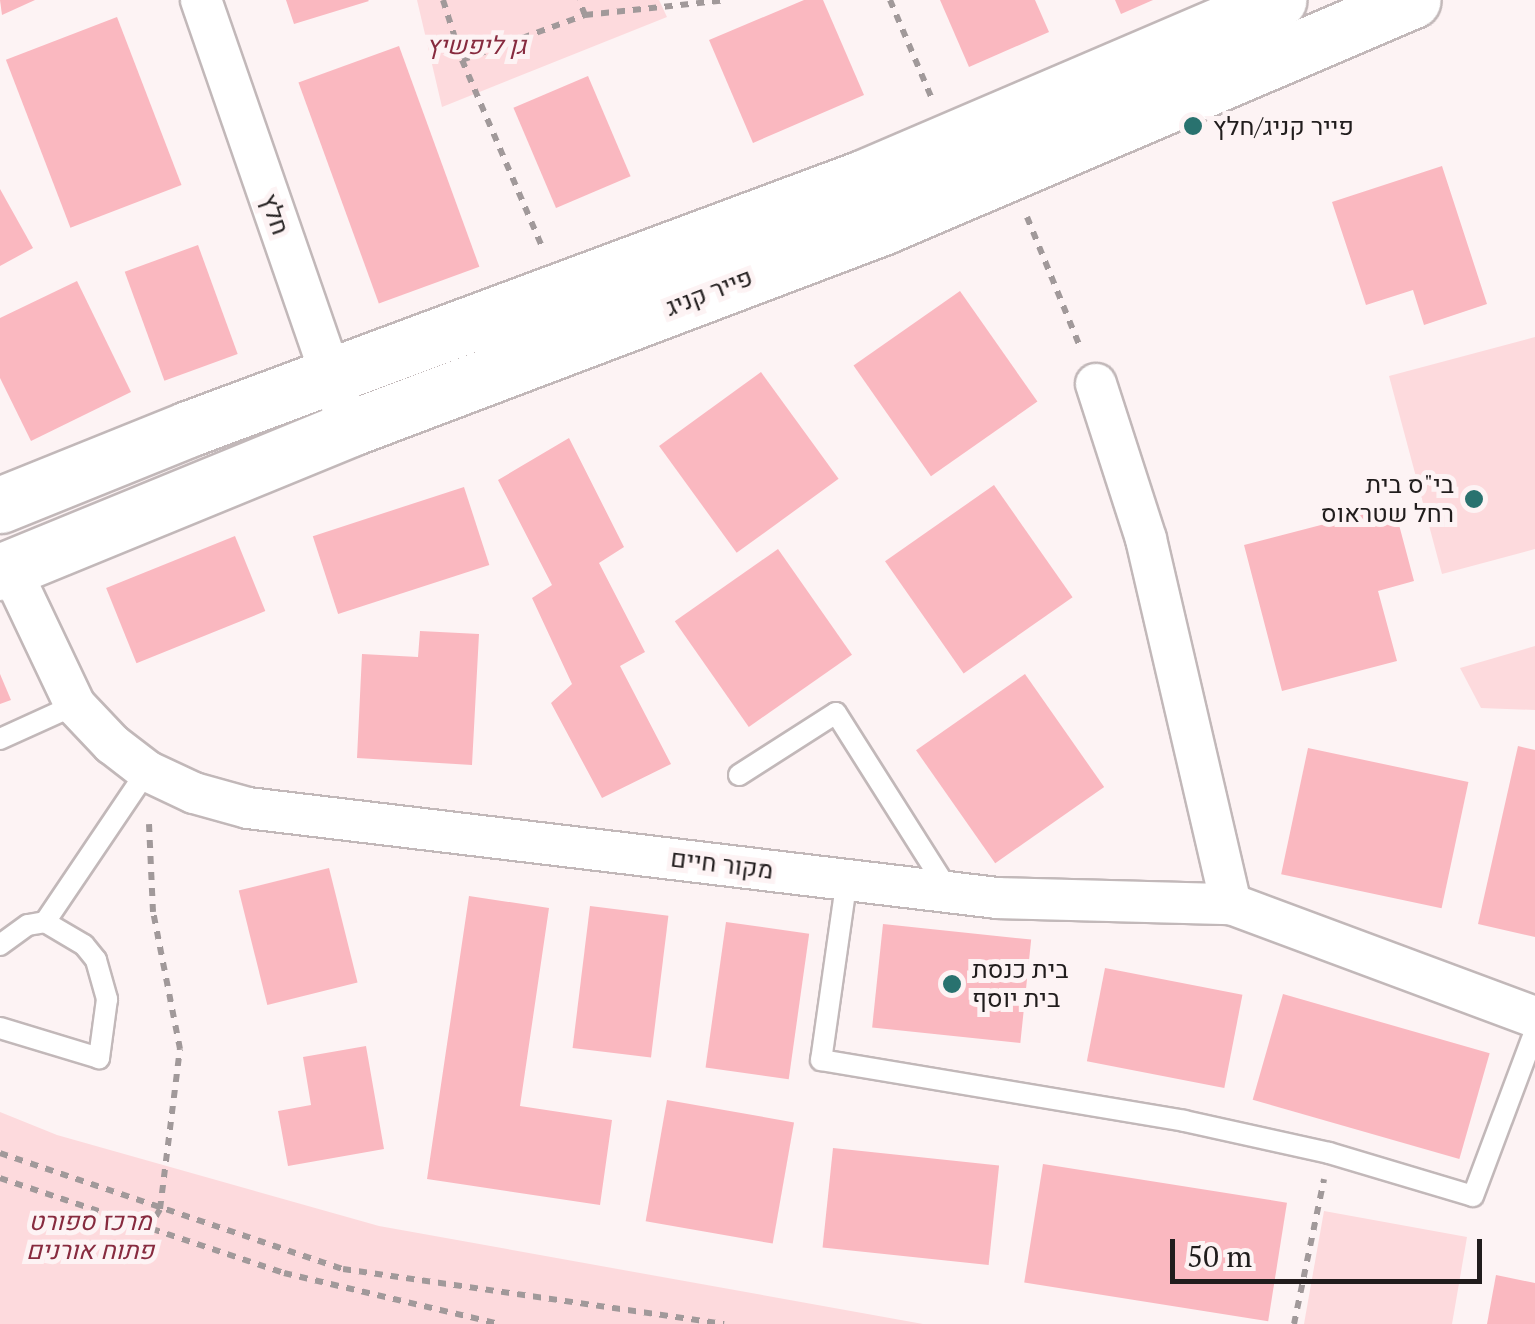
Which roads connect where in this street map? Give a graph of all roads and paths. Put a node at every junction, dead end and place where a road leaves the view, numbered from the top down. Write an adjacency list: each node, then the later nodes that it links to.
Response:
1 (200, 0): 14 (street, חלץ)
2 (443, 0): 9 (path)
3 (579, 0): 8 (path)
4 (727, 0): 8 (path)
5 (890, 0): 10 (path)
6 (1278, 0): 10 (street, פייר קניג)
7 (1414, 0): 11 (street, פייר קניג)
8 (585, 14): 9 (path)
9 (462, 60): 12 (path)
10 (950, 141): 12 (street, פייר קניג)
11 (1009, 174): 13 (path); 14 (street, פייר קניג)
12 (561, 291): 14 (street, פייר קניג)
13 (1096, 384): 23 (street)
14 (341, 403): 15 (street, פייר קניג); 16 (street, פייר קניג)
15 (0, 505)
16 (3, 559): 17 (street, מקור חיים)
17 (75, 705): 18 (lane); 19 (street, מקור חיים)
18 (0, 739)
19 (147, 771): 21 (street, מקור חיים); 24 (lane); 32 (path)
20 (738, 775): 22 (lane)
21 (847, 878): 22 (street, מקור חיים); 30 (lane)
22 (949, 892): 23 (street, מקור חיים)
23 (1230, 904): 26 (street, מקור חיים)
24 (45, 922): 25 (lane); 27 (lane)
25 (0, 944)
26 (1535, 1017)
27 (0, 1028)
28 (1535, 1031): 30 (lane)
29 (0, 1153): 32 (path)
30 (1329, 1153): 36 (path)
31 (0, 1178): 33 (path)
32 (160, 1209): 33 (path); 35 (path)
33 (148, 1230): 34 (path)
34 (499, 1324)
35 (724, 1324)
36 (1294, 1324)

